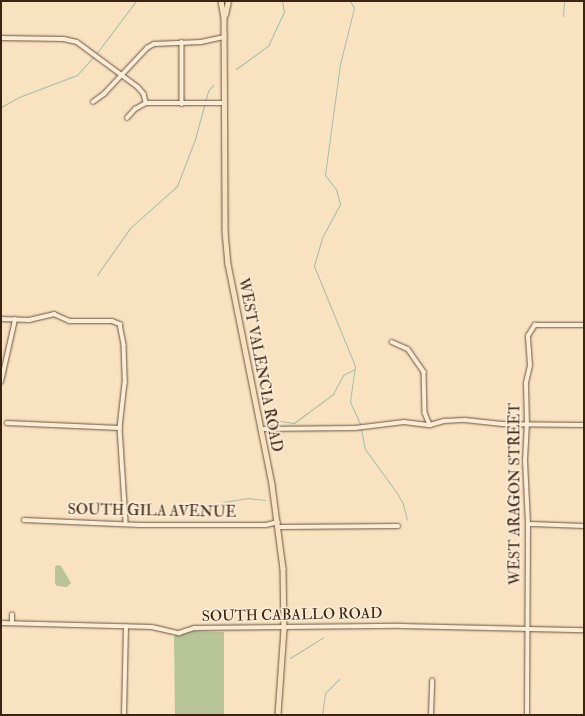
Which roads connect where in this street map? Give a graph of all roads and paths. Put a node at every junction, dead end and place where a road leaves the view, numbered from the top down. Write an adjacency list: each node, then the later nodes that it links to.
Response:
1 (221, 1): 3 (main road, WEST VALENCIA ROAD)
2 (228, 1): 3 (main road, WEST VALENCIA ROAD)
3 (224, 18): 4 (main road, WEST VALENCIA ROAD)
4 (224, 37): 6 (street); 10 (main road, WEST VALENCIA ROAD)
5 (1, 38): 7 (street)
6 (182, 42): 7 (street); 11 (street)
7 (121, 75): 8 (street); 9 (street)
8 (93, 102)
9 (146, 103): 11 (street); 12 (street)
10 (224, 103): 11 (street); 23 (main road, WEST VALENCIA ROAD)
11 (182, 104)
12 (127, 118)
13 (1, 319): 14 (street)
14 (15, 320): 17 (street); 22 (street)
15 (584, 325): 20 (street, WEST ARAGON STREET)
16 (392, 342): 19 (street)
17 (1, 382)
18 (7, 423): 22 (street)
19 (430, 425): 20 (street); 23 (street)
20 (528, 425): 21 (street); 26 (street, WEST ARAGON STREET)
21 (584, 425)
22 (120, 428): 25 (street)
23 (261, 429): 27 (main road, WEST VALENCIA ROAD)
24 (24, 521): 25 (street, SOUTH GILA AVENUE)
25 (126, 522): 27 (street, SOUTH GILA AVENUE)
26 (528, 524): 29 (street); 35 (street, WEST ARAGON STREET)
27 (279, 525): 28 (street, SOUTH GILA AVENUE); 34 (main road, WEST VALENCIA ROAD)
28 (398, 526)
29 (584, 526)
30 (12, 614): 32 (street)
31 (1, 623): 32 (street, SOUTH CABALLO ROAD)
32 (12, 623): 33 (street, SOUTH CABALLO ROAD)
33 (126, 627): 34 (street, SOUTH CABALLO ROAD); 38 (street)
34 (284, 629): 35 (street, SOUTH CABALLO ROAD); 39 (main road, WEST VALENCIA ROAD)
35 (527, 629): 36 (street, SOUTH CABALLO ROAD); 41 (street, WEST ARAGON STREET)
36 (584, 630)
37 (432, 681): 40 (street)
38 (124, 715)
39 (278, 715)
40 (431, 715)
41 (527, 715)

